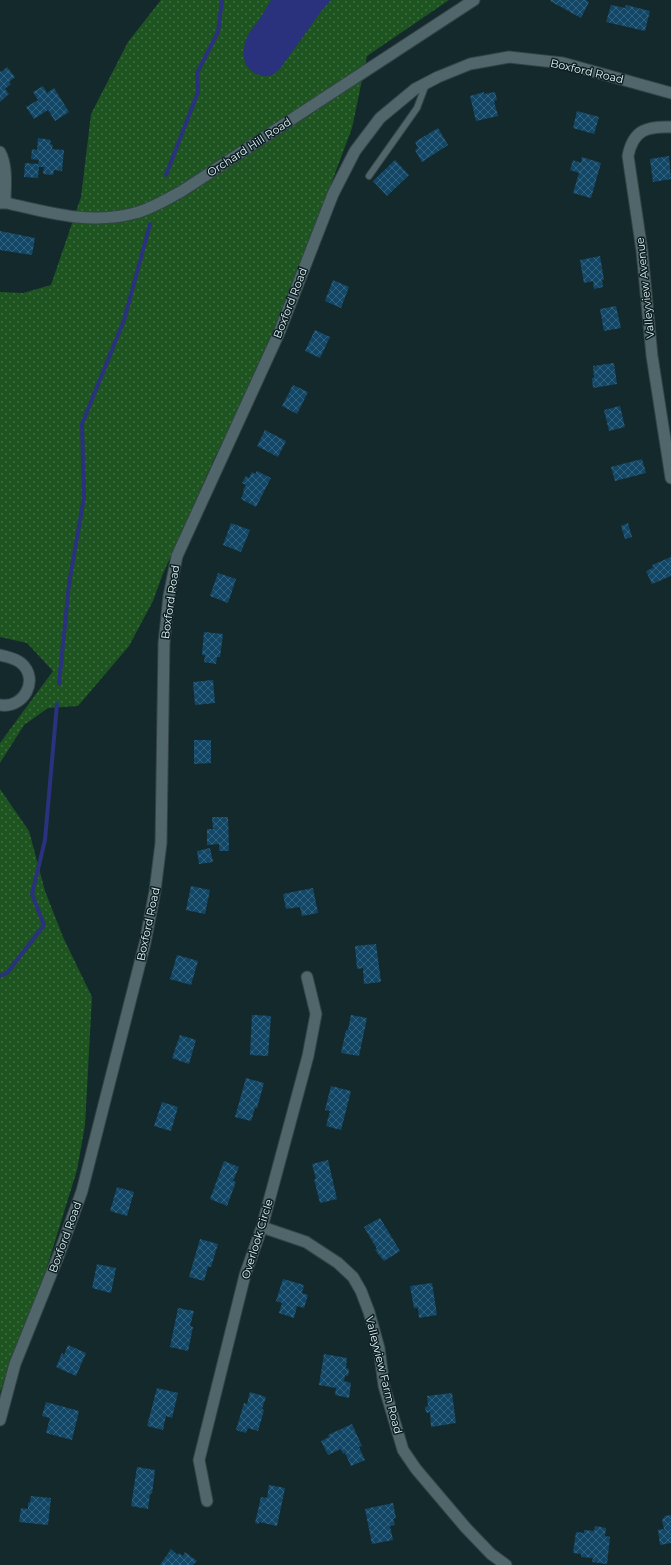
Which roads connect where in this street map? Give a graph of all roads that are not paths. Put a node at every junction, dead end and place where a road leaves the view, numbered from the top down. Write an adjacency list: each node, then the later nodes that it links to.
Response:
1 (474, 0): 7 (street, Orchard Hill Road)
2 (426, 83): 3 (street, Boxford Road); 6 (lane); 13 (street, Boxford Road)
3 (671, 93)
4 (671, 127): 8 (street, Valleyview Avenue)
5 (0, 152): 7 (street)
6 (369, 176)
7 (2, 203)
8 (671, 478)
9 (0, 655): 10 (street)
10 (0, 706)
11 (307, 978): 12 (street, Overlook Circle)
12 (262, 1227): 14 (street, Overlook Circle); 15 (street, Valleyview Farm Road)
13 (0, 1420)
14 (208, 1501)
15 (506, 1565)

